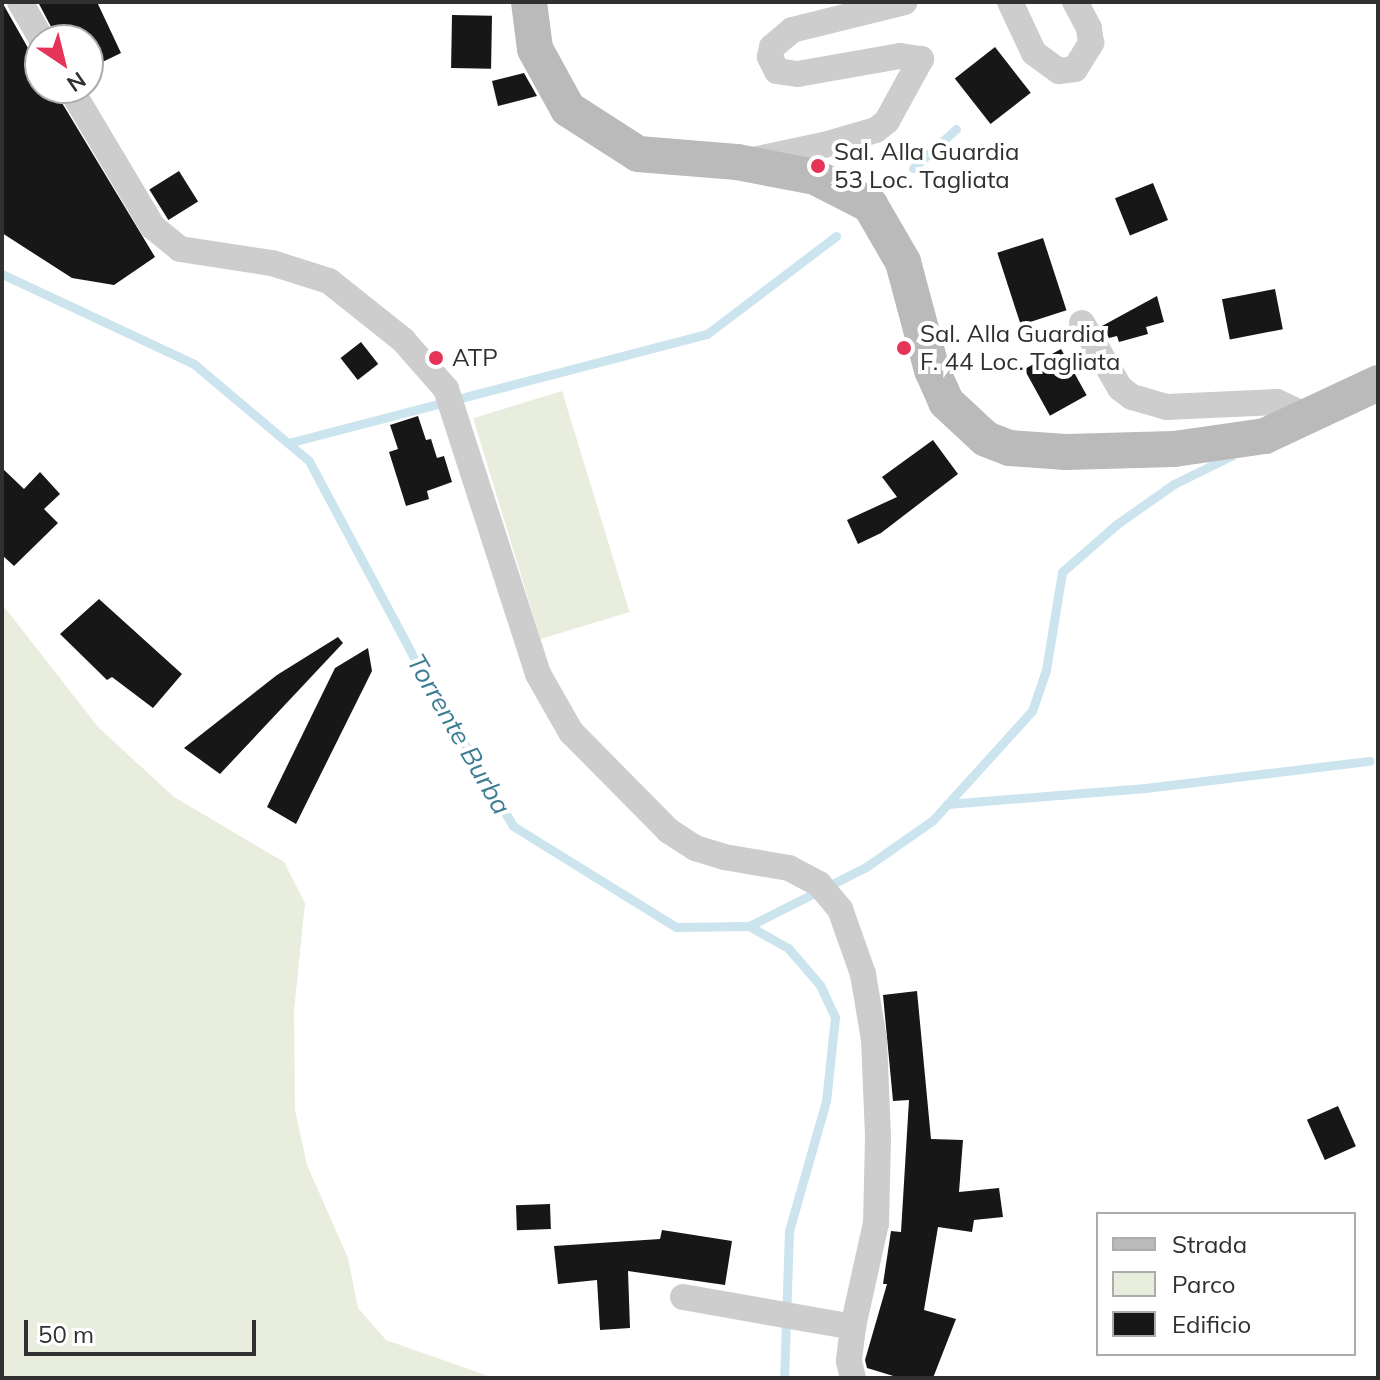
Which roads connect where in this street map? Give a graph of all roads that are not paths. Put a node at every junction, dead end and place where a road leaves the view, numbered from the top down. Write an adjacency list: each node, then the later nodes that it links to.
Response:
1 (20, 2): 6 (street)
2 (529, 2): 8 (main road)
3 (905, 2): 8 (street)
4 (1010, 2): 5 (street)
5 (1075, 2)
6 (33, 24)
7 (80, 104): 13 (street)
8 (737, 162): 11 (main road)
9 (1082, 323): 11 (street)
10 (1378, 383): 11 (main road)
11 (1311, 418)
12 (683, 1297): 13 (street)
13 (853, 1327): 14 (street)
14 (853, 1378)

